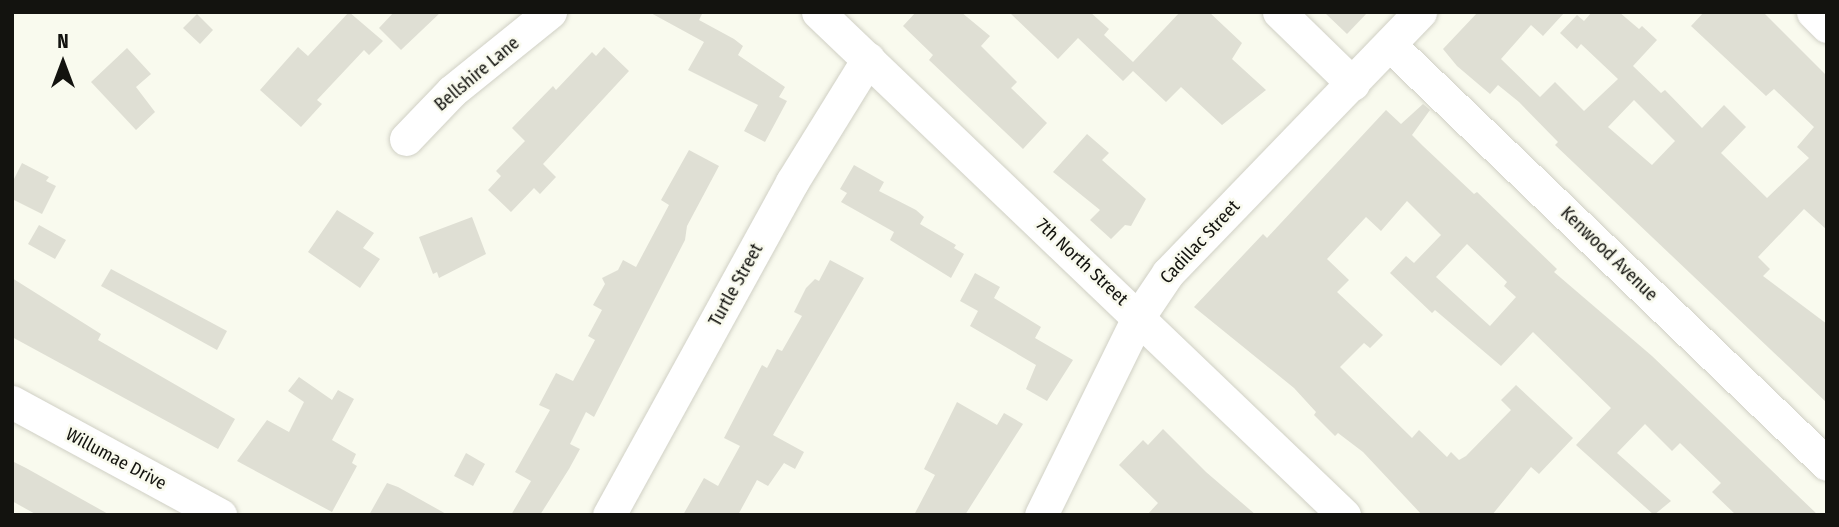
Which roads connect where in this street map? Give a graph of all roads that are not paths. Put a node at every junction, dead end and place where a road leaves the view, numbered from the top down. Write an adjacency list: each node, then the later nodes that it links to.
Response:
1 (550, 12): 10 (street, Bellshire Lane)
2 (818, 12): 8 (street, 7th North Street)
3 (1279, 12): 9 (street)
4 (1420, 12): 7 (street, Cadillac Street)
5 (1812, 12): 6 (street)
6 (1827, 26)
7 (1390, 45): 9 (street, Cadillac Street); 13 (street, Kenwood Avenue)
8 (868, 59): 11 (street, 7th North Street); 15 (street, Turtle Street)
9 (1353, 84): 11 (street, Cadillac Street)
10 (406, 139)
11 (1139, 316): 16 (street, Cadillac Street); 17 (street, 7th North Street)
12 (12, 402): 14 (street, Willumae Drive)
13 (1827, 464)
14 (220, 515)
15 (609, 515)
16 (1041, 515)
17 (1344, 515)

